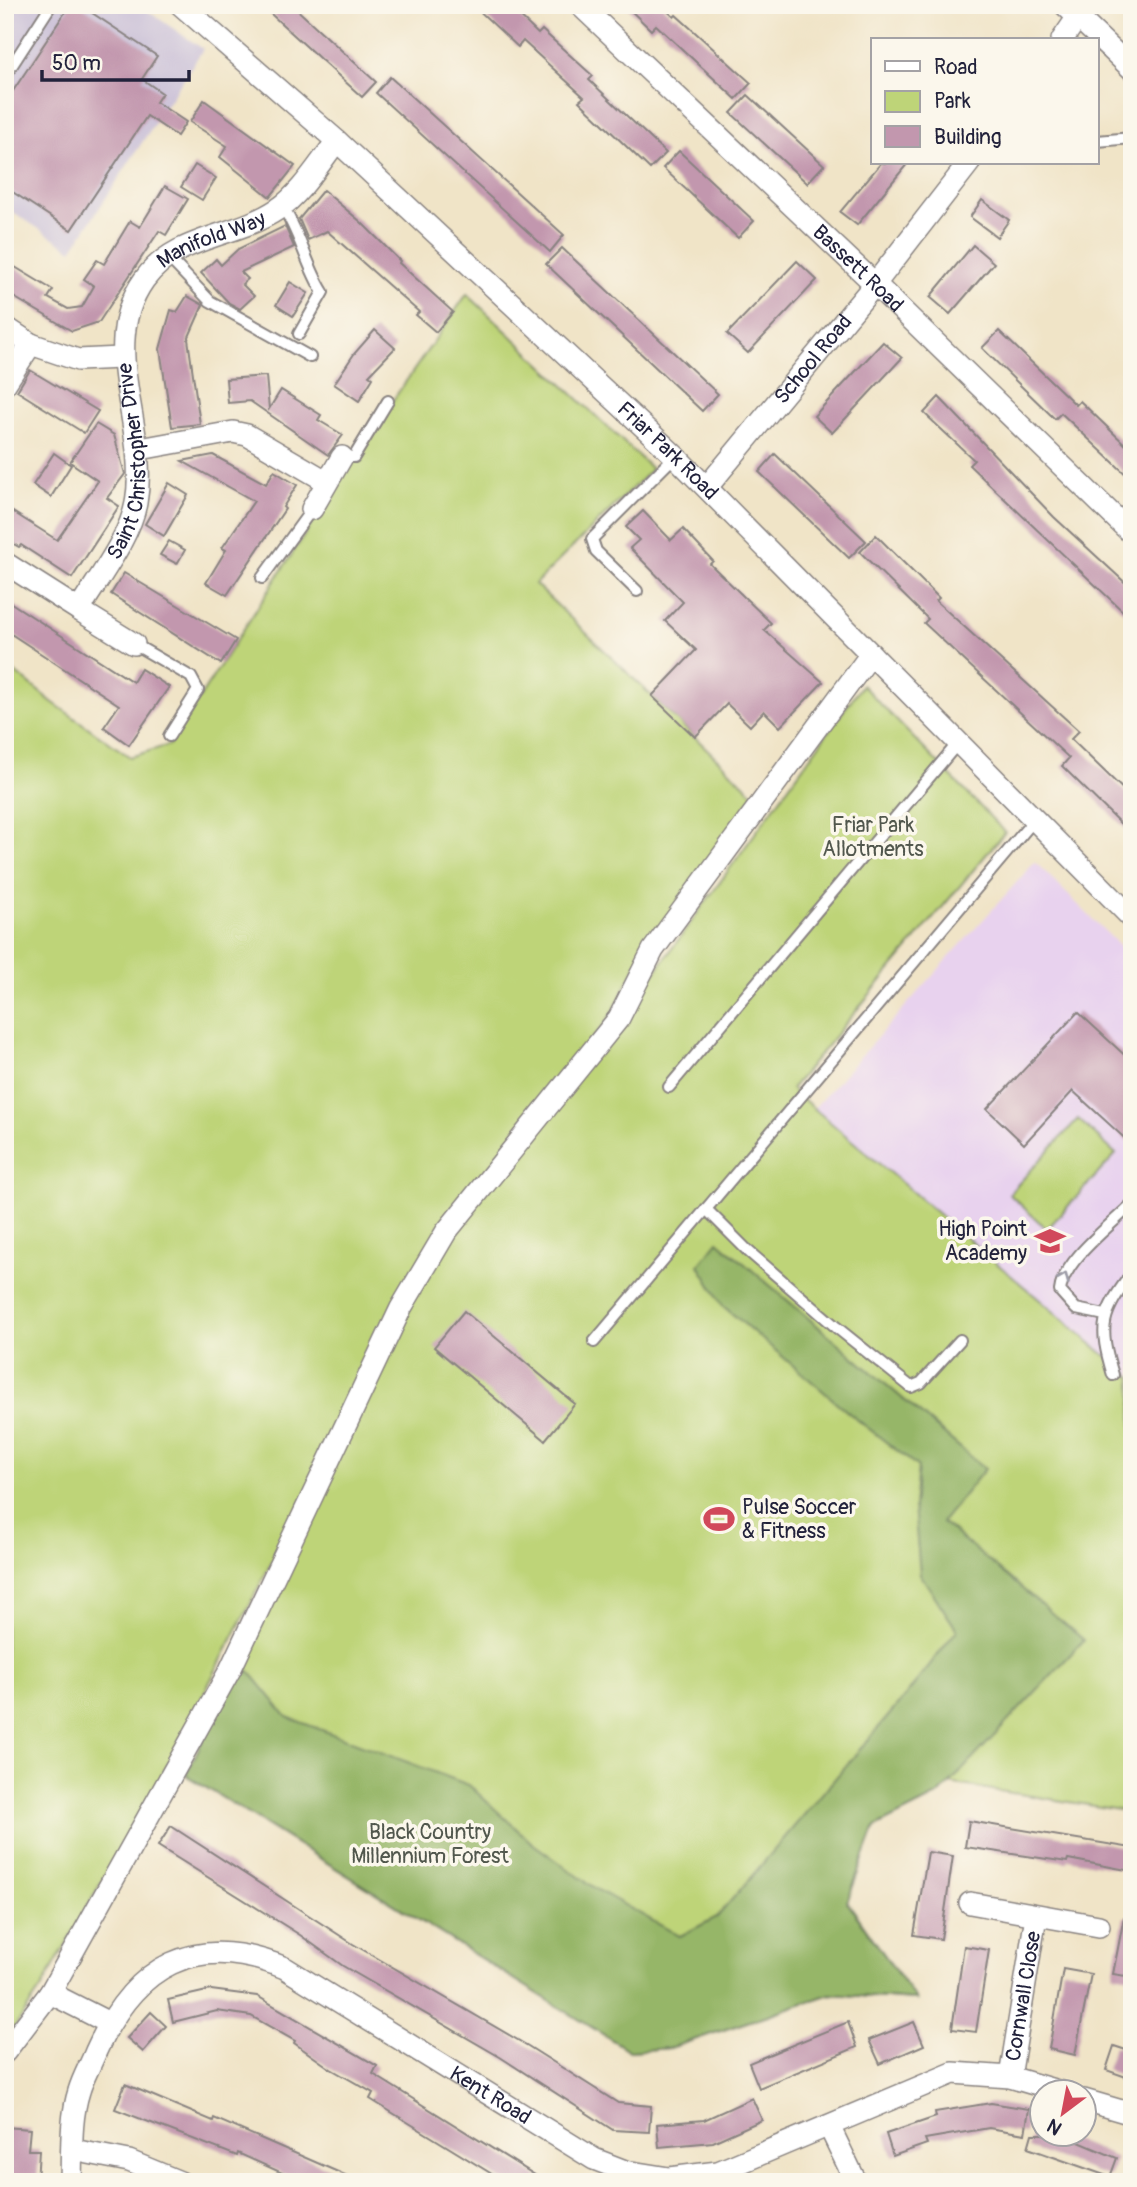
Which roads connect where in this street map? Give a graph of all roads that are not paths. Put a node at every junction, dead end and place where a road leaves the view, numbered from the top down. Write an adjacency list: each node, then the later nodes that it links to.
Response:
1 (51, 5): 7 (lane)
2 (181, 5): 9 (street, Friar Park Road)
3 (580, 5): 14 (street, Bassett Road)
4 (1077, 9): 5 (street); 6 (street)
5 (1063, 38)
6 (1132, 69)
7 (5, 76)
8 (1132, 138): 10 (lane)
9 (337, 141): 12 (street, Manifold Way); 23 (street, Friar Park Road)
10 (1098, 141)
11 (969, 164): 14 (street, School Road)
12 (282, 206): 13 (street, Manifold Way); 16 (lane)
13 (168, 257): 18 (lane); 19 (street, Manifold Way)
14 (875, 284): 26 (street, School Road); 28 (street, Bassett Road)
15 (5, 327): 17 (street, Saint Christopher Drive)
16 (299, 334)
17 (31, 344): 19 (street, Saint Christopher Drive); 20 (street)
18 (310, 357)
19 (121, 358): 22 (street, Saint Christopher Drive)
20 (5, 384)
21 (388, 401): 24 (lane)
22 (140, 449): 25 (street); 32 (street, Saint Christopher Drive)
23 (675, 456): 26 (street, Friar Park Road); 31 (lane)
24 (342, 457): 25 (street)
25 (326, 481): 27 (street)
26 (707, 487): 34 (street, Friar Park Road)
27 (312, 509): 30 (lane)
28 (1132, 534)
29 (5, 563): 32 (street)
30 (262, 578)
31 (637, 591)
32 (79, 610): 33 (street)
33 (134, 644): 35 (lane)
34 (872, 654): 36 (street, Friar Park Road); 50 (street)
35 (169, 736)
36 (958, 743): 37 (street, Friar Park Road); 39 (lane)
37 (1034, 820): 38 (street, Friar Park Road); 41 (lane)
38 (1132, 918)
39 (669, 1087)
40 (1132, 1204): 43 (lane, one-way to 40)
41 (706, 1209): 44 (lane); 45 (lane)
42 (1132, 1273): 43 (lane)
43 (1105, 1315): 46 (lane)
44 (960, 1340)
45 (594, 1342)
46 (1113, 1375)
47 (970, 1903): 48 (street, Cornwall Close)
48 (1036, 1916): 49 (street, Cornwall Close); 53 (street, Cornwall Close)
49 (1099, 1926)
50 (50, 1993): 51 (street); 52 (street)
51 (109, 2022): 57 (street, Kent Road); 58 (street, Kent Road)
52 (5, 2052)
53 (1010, 2077): 54 (street, Kent Road); 57 (street, Kent Road)
54 (1028, 2082)
55 (1098, 2104): 56 (street)
56 (1132, 2114)
57 (829, 2126): 61 (street)
58 (73, 2150): 59 (street, Kent Road); 60 (street)
59 (71, 2182)
60 (180, 2182)
61 (856, 2182)

